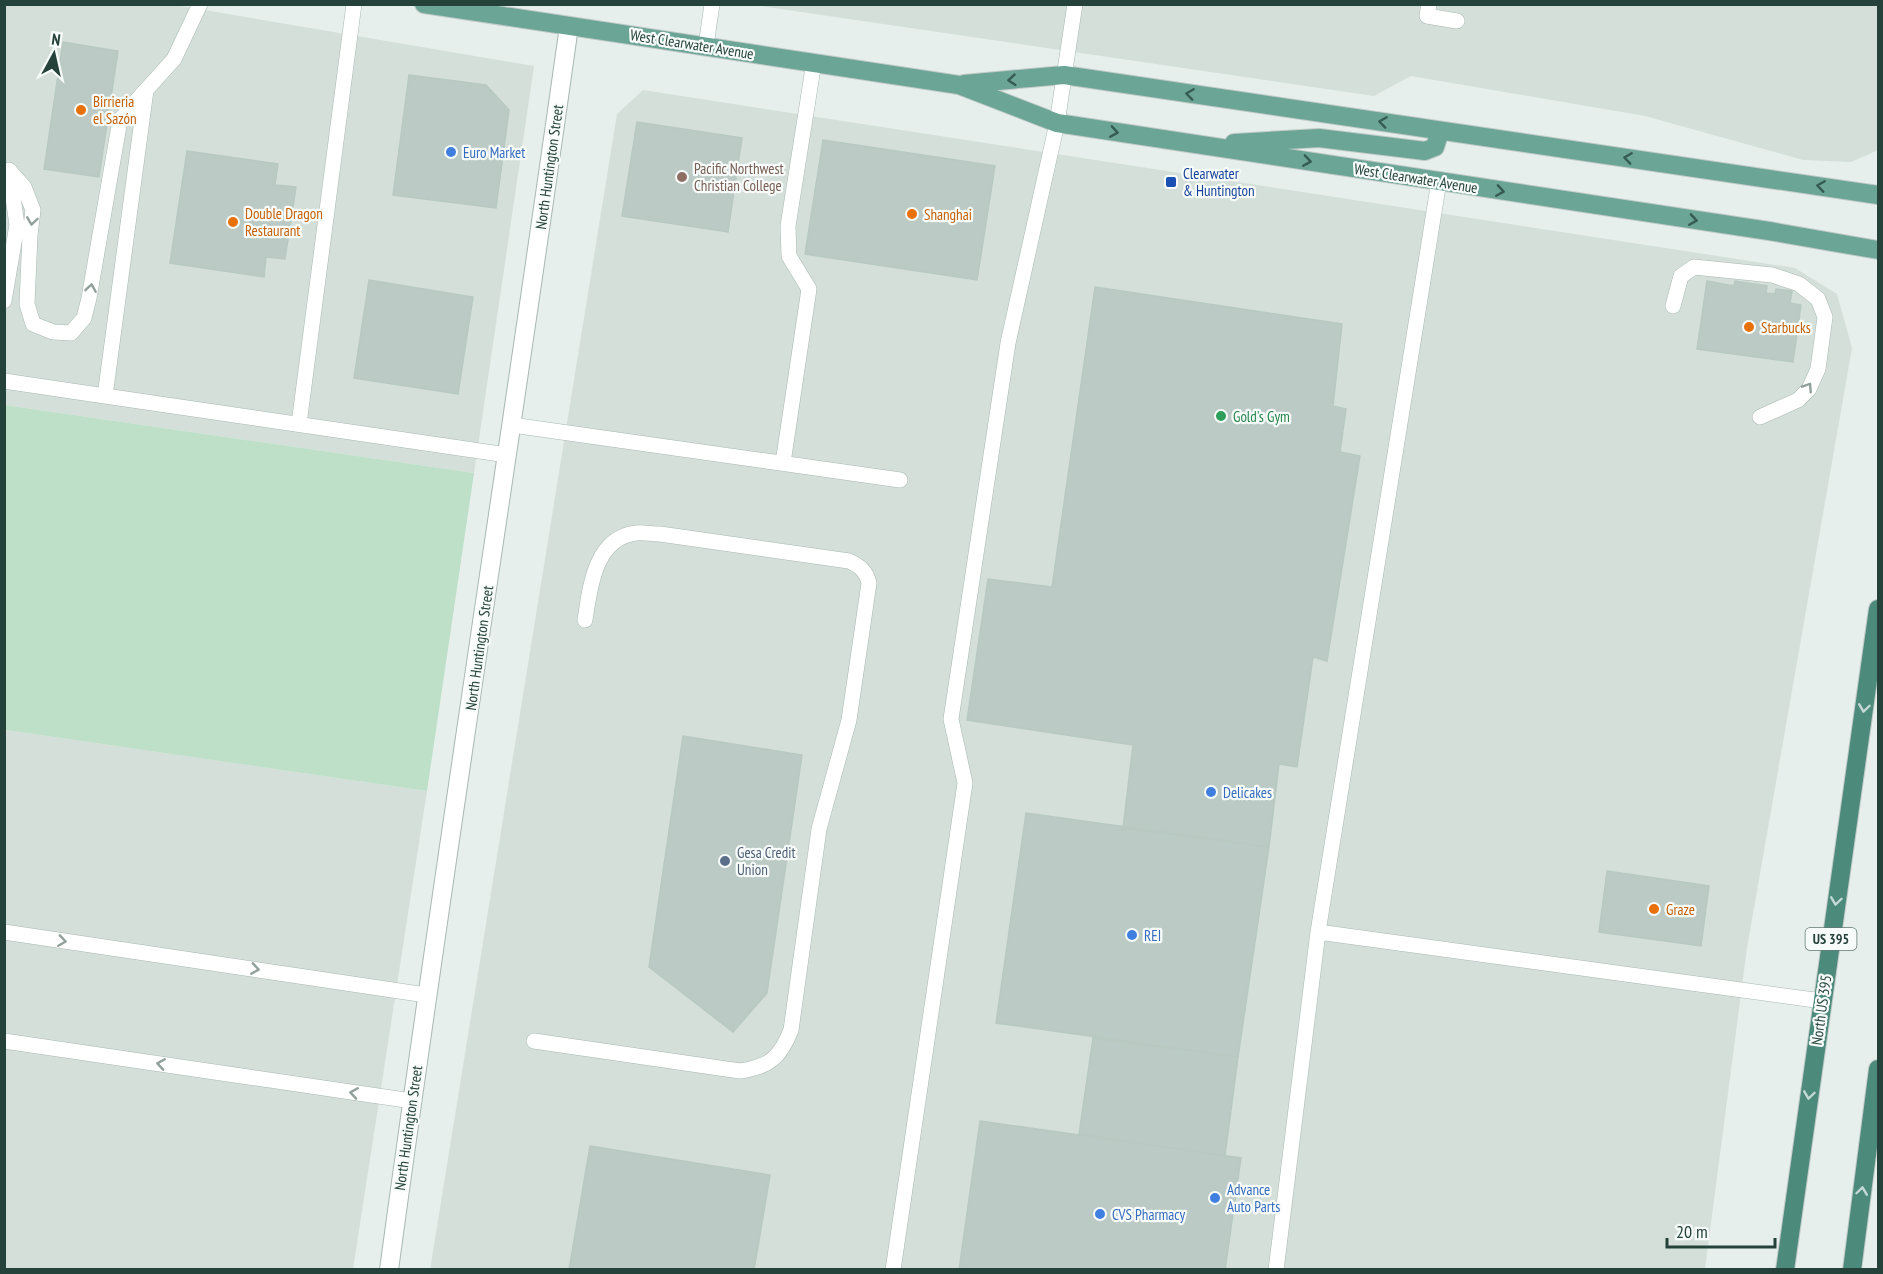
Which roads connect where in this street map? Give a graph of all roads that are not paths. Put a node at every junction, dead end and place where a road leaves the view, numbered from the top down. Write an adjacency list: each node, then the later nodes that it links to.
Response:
1 (200, 4): 13 (lane)
2 (354, 4): 27 (lane)
3 (424, 4): 8 (main road, West Clearwater Avenue)
4 (712, 4): 9 (lane)
5 (1075, 4): 11 (lane)
6 (1429, 4): 7 (lane)
7 (1457, 21)
8 (569, 26): 9 (main road, West Clearwater Avenue); 28 (street, North Huntington Street)
9 (706, 46): 10 (main road, West Clearwater Avenue)
10 (814, 62): 12 (main road, West Clearwater Avenue); 30 (lane)
11 (1064, 75): 12 (main road, West Clearwater Avenue, one-way to 12); 14 (lane); 15 (main road, West Clearwater Avenue, one-way to 11)
12 (959, 85): 14 (main road, West Clearwater Avenue)
13 (146, 90): 17 (lane, one-way to 13); 25 (lane)
14 (1057, 123): 16 (main road, West Clearwater Avenue, one-way to 16); 43 (lane)
15 (1440, 130): 16 (main road); 19 (main road, West Clearwater Avenue, one-way to 15)
16 (1199, 145): 18 (main road, West Clearwater Avenue, one-way to 18)
17 (7, 168): 20 (lane)
18 (1439, 181): 21 (main road, West Clearwater Avenue, one-way to 21); 35 (lane)
19 (1878, 195)
20 (10, 239): 22 (lane)
21 (1878, 250)
22 (4, 301)
23 (1673, 306): 26 (lane, one-way to 23)
24 (4, 381): 25 (lane)
25 (105, 396): 27 (lane)
26 (1760, 417)
27 (299, 424): 29 (lane)
28 (512, 425): 29 (street, North Huntington Street); 30 (lane)
29 (507, 455): 36 (street, North Huntington Street)
30 (783, 463): 31 (lane)
31 (900, 480)
32 (1878, 609): 37 (highway, North US 395 / US 395, one-way to 37)
33 (585, 620): 39 (lane)
34 (4, 932): 36 (lane, one-way to 36)
35 (1318, 932): 37 (lane); 44 (lane)
36 (426, 995): 41 (street, North Huntington Street)
37 (1822, 1001): 45 (highway, North US 395 / US 395, one-way to 45)
38 (4, 1041): 41 (lane, one-way to 38)
39 (534, 1041)
40 (1878, 1070): 46 (highway, one-way to 40)
41 (412, 1101): 42 (street, North Huntington Street)
42 (389, 1269)
43 (893, 1269)
44 (1276, 1269)
45 (1785, 1269)
46 (1852, 1269)

